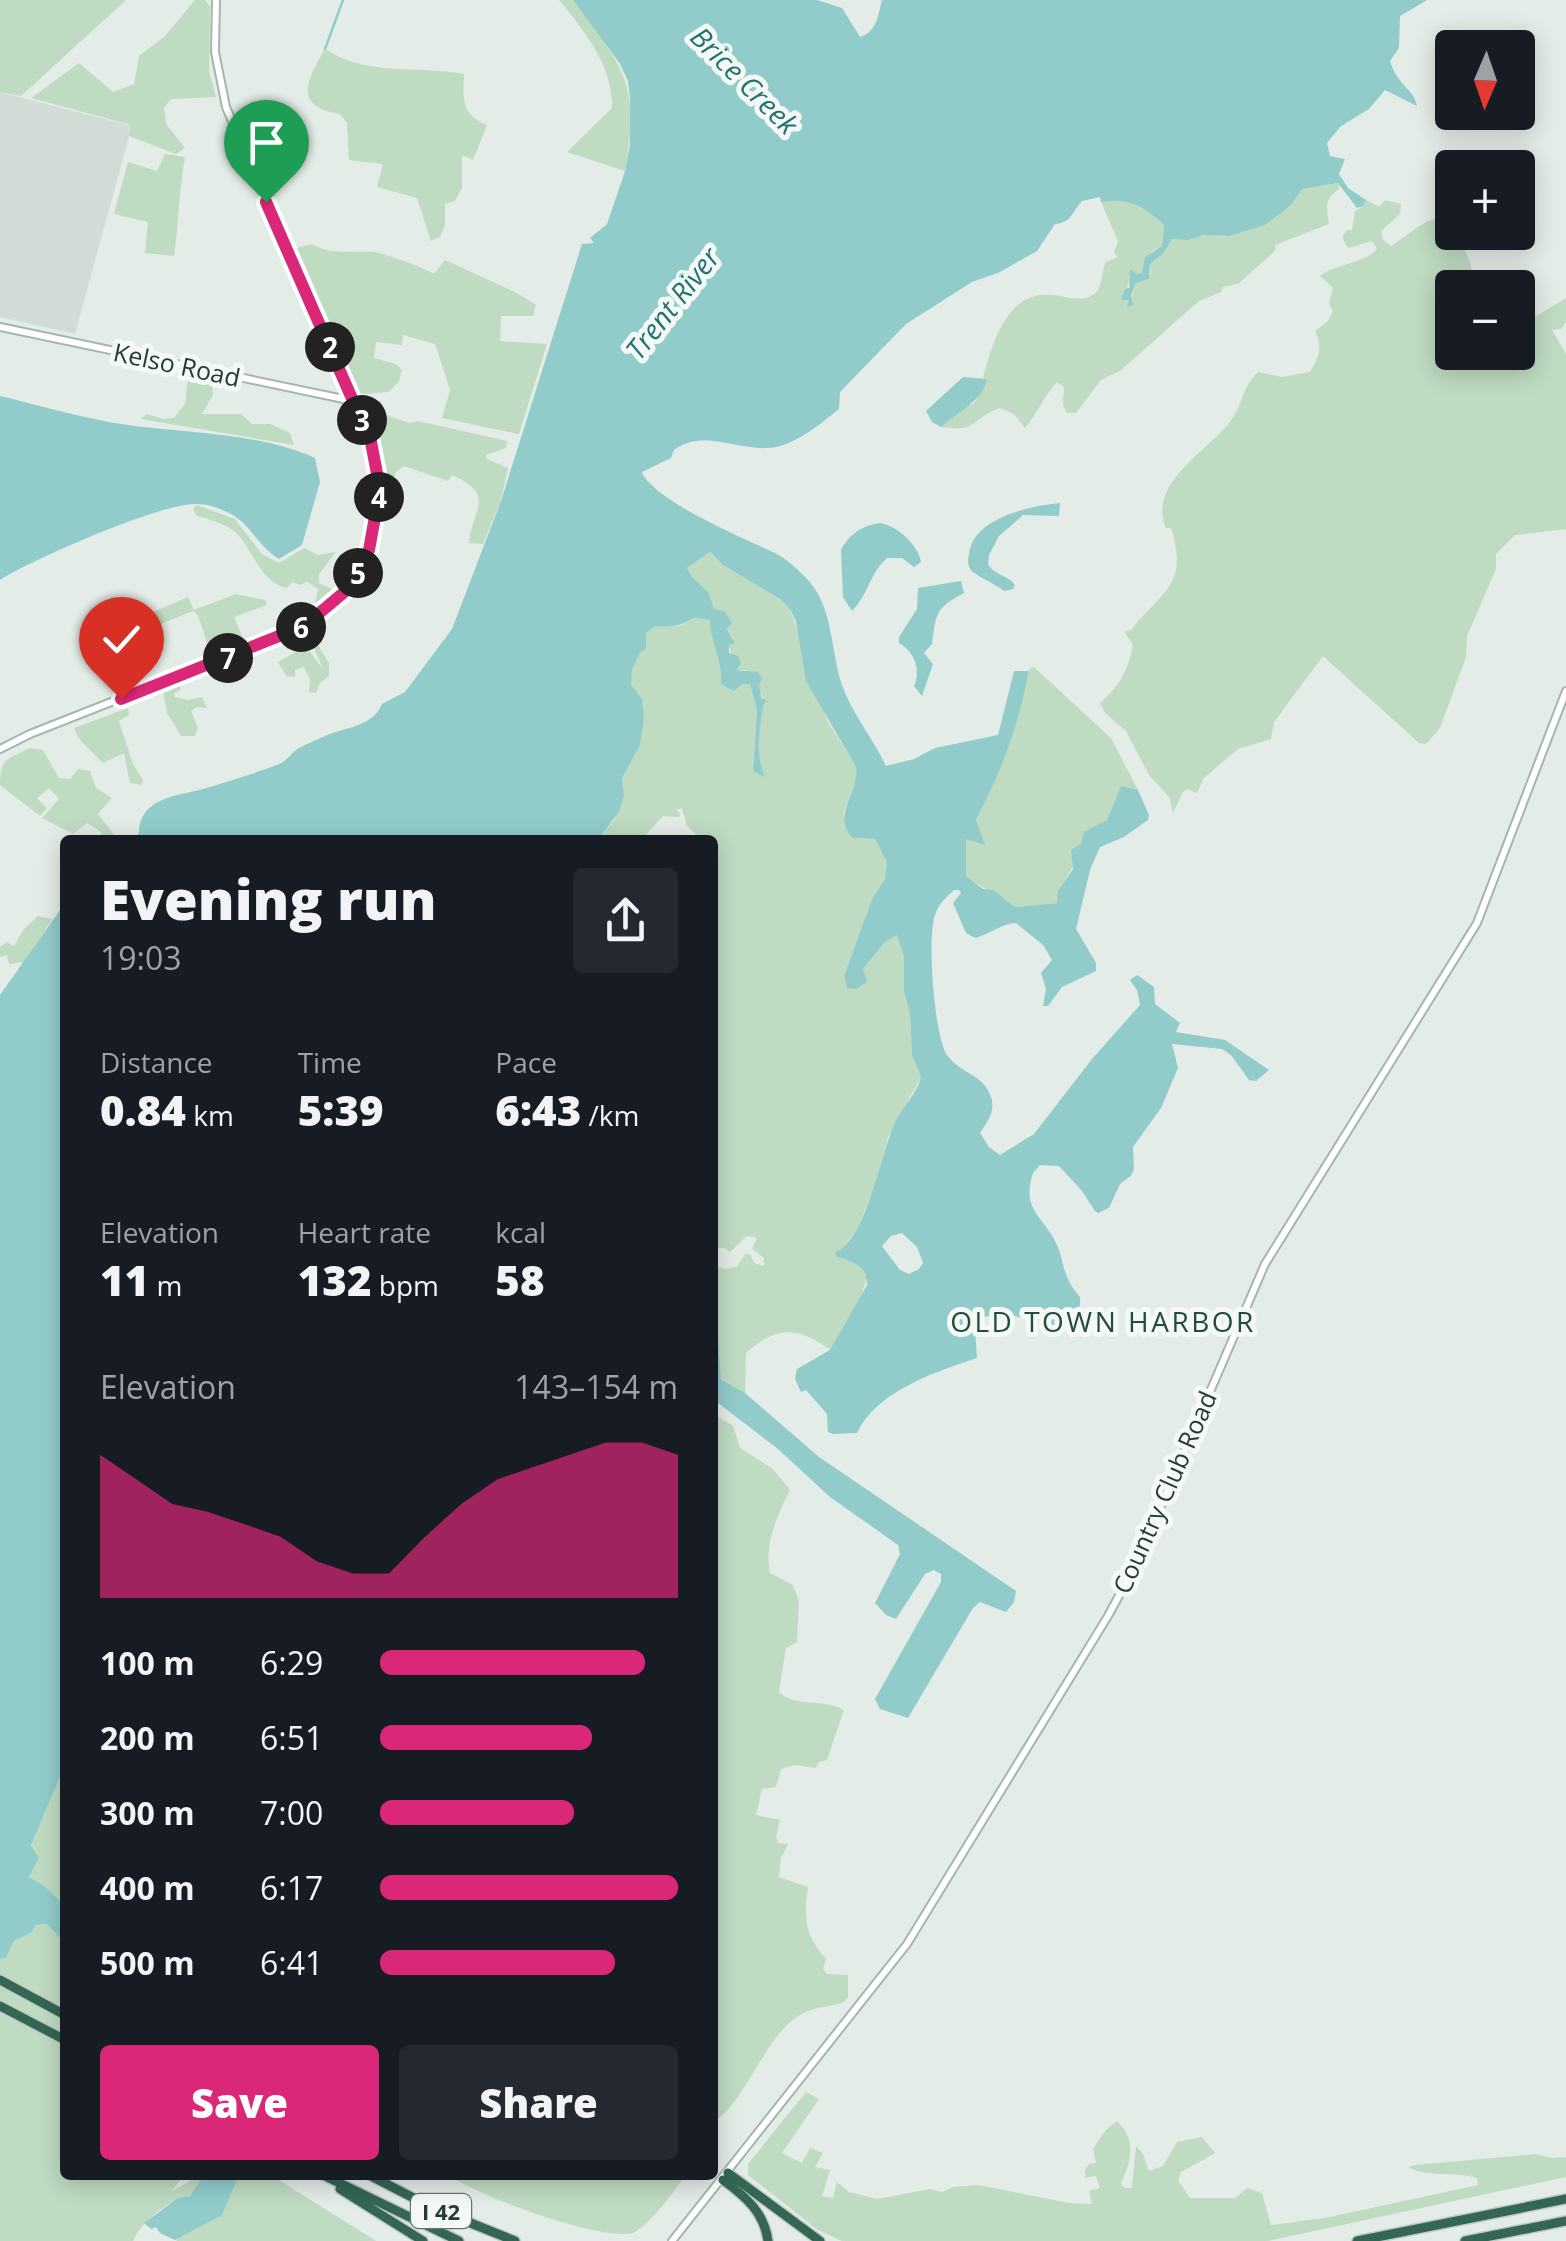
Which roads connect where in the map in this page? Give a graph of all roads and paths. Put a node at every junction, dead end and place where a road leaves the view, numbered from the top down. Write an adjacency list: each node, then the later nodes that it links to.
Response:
1 (216, 0): 3 (street)
2 (0, 327): 3 (street, Kelso Road)
3 (353, 400): 5 (street)
4 (1566, 691): 10 (street, Country Club Road)
5 (0, 750)
6 (0, 1980): 8 (highway)
7 (0, 2006): 9 (highway)
8 (60, 2012)
9 (60, 2037)
10 (726, 2176): 19 (street, Country Club Road); 20 (highway); 21 (highway)
11 (328, 2180): 16 (highway)
12 (331, 2180): 17 (highway)
13 (379, 2180): 18 (highway, I 42)
14 (1566, 2198): 22 (highway)
15 (1566, 2221): 23 (highway)
16 (423, 2241)
17 (459, 2241)
18 (515, 2241)
19 (672, 2241)
20 (768, 2241)
21 (820, 2241)
22 (1357, 2241)
23 (1465, 2241)

